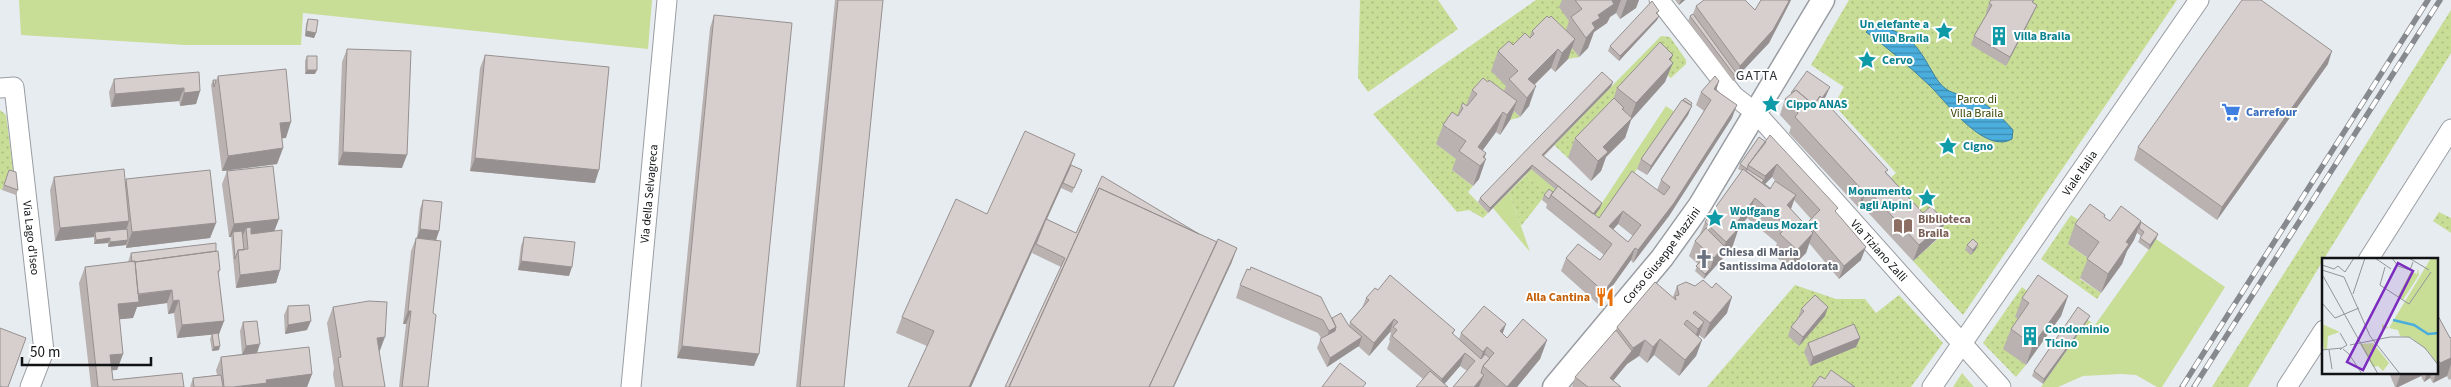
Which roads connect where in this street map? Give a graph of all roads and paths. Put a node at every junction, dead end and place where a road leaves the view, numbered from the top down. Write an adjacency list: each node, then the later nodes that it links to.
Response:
1 (667, 0): 12 (street, Via della Selvagreca)
2 (1659, 0): 6 (street, Via Tiziano Zalli)
3 (1822, 0): 6 (street, Corso Giuseppe Mazzini)
4 (2199, 0): 10 (street, Viale Italia)
5 (7, 88): 11 (street, Via Lago d'Iseo)
6 (1756, 114): 10 (street, Via Tiziano Zalli); 13 (street, Corso Giuseppe Mazzini)
7 (2451, 129): 8 (street)
8 (2369, 258)
9 (2322, 333): 16 (street)
10 (1962, 346): 14 (street, Viale Italia); 15 (street, Via Tiziano Zalli)
11 (30, 387)
12 (631, 387)
13 (1554, 387)
14 (1932, 387)
15 (2001, 387)
16 (2287, 387)

